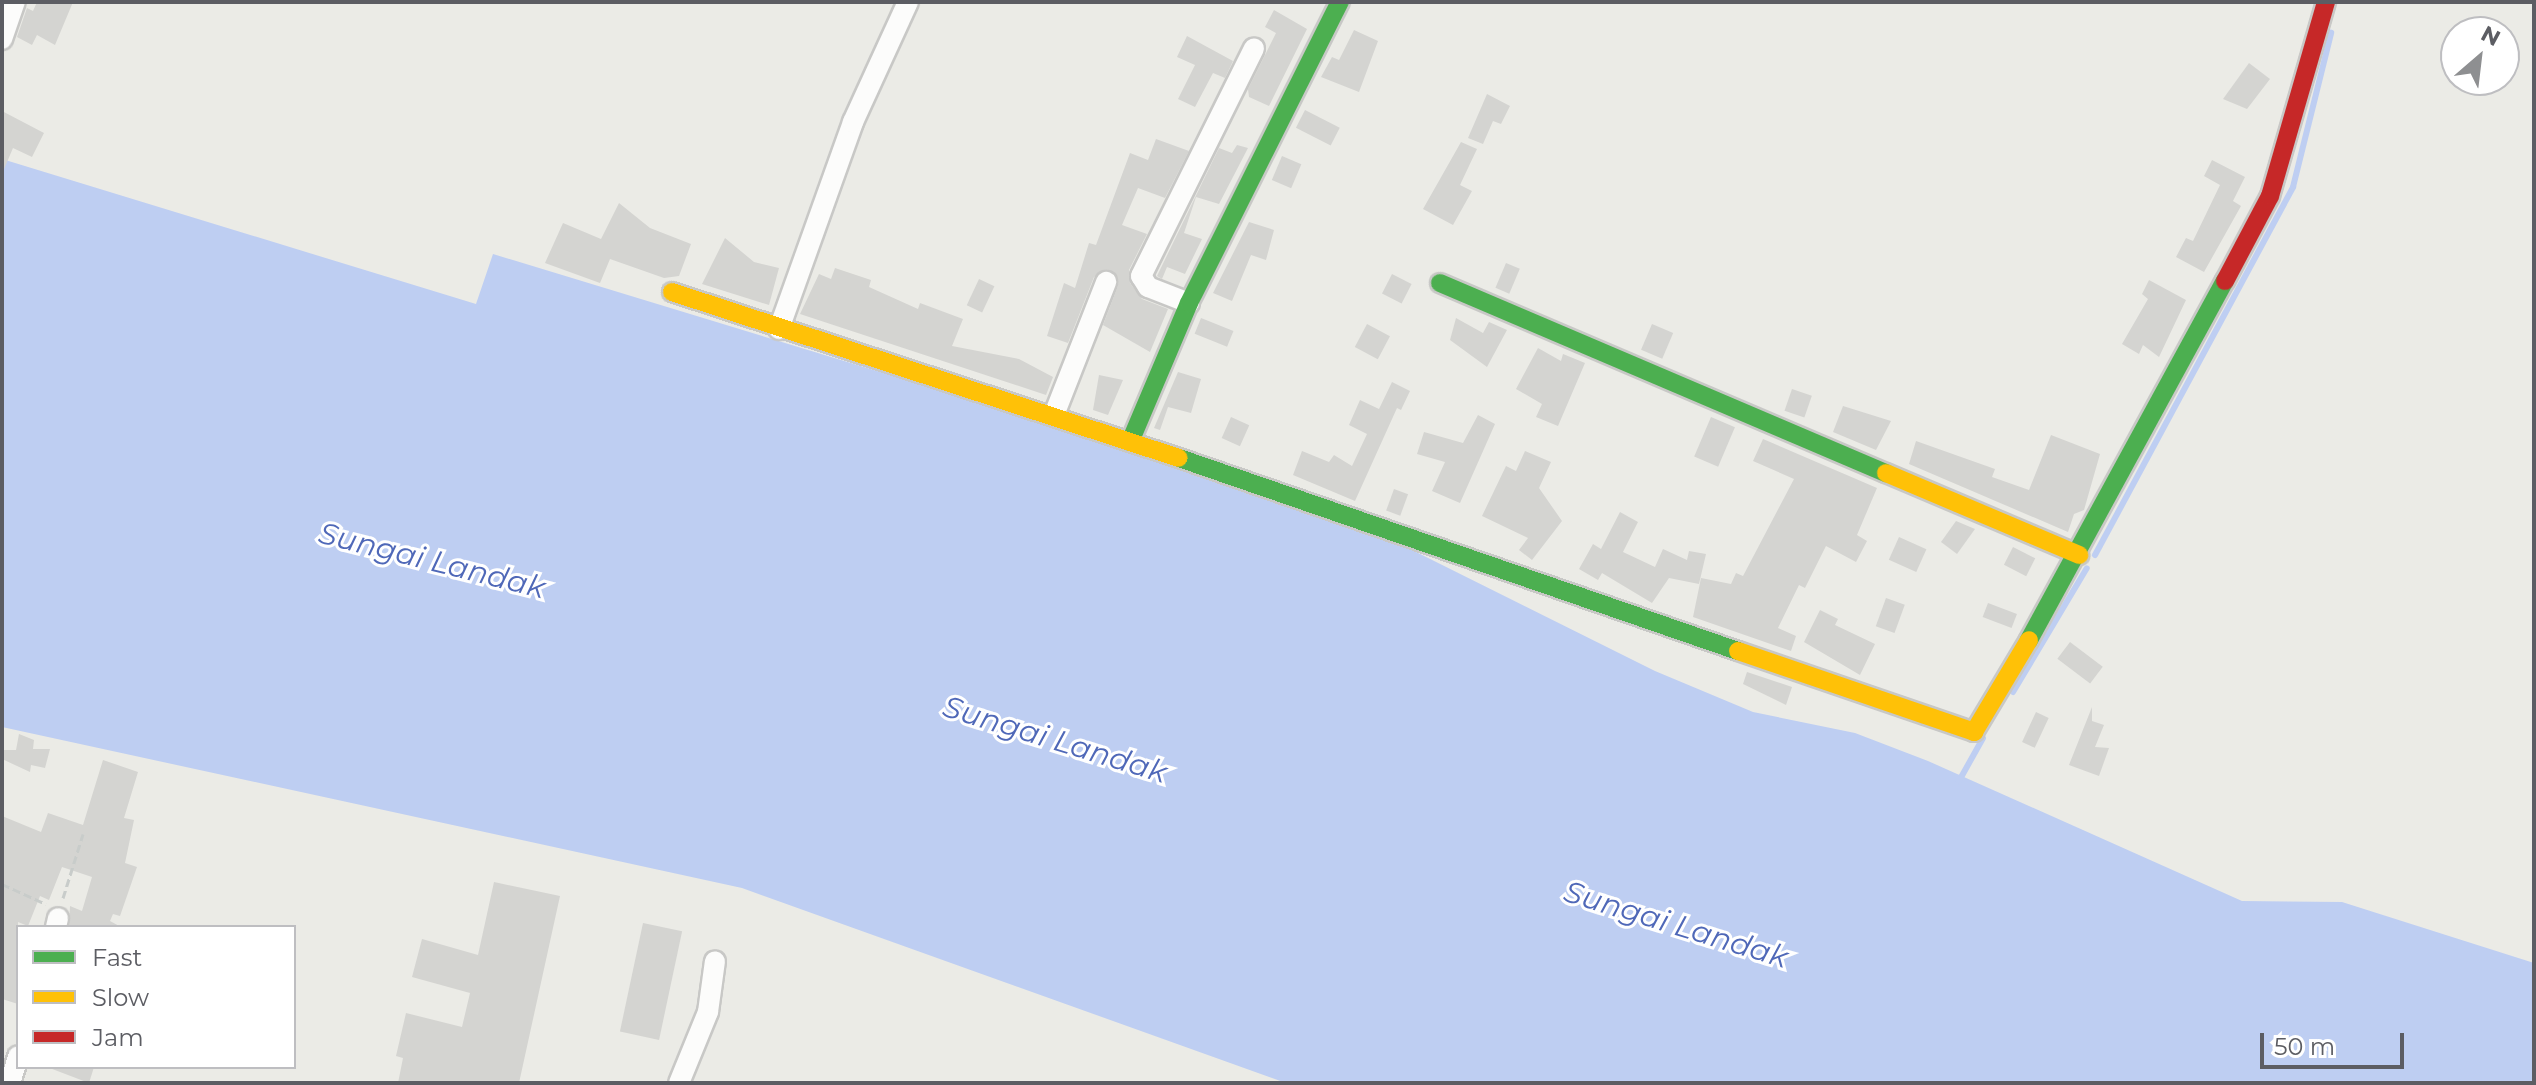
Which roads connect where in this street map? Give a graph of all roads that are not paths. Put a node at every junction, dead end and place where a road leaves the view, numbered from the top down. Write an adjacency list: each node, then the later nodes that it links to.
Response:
1 (15, 2): 5 (street)
2 (908, 2): 11 (street)
3 (1340, 2): 10 (street)
4 (2326, 2): 14 (street)
5 (2, 39)
6 (1254, 48): 10 (street)
7 (1106, 282): 12 (street)
8 (1440, 283): 14 (street)
9 (672, 292): 11 (street)
10 (1189, 303): 13 (street)
11 (779, 329): 12 (street)
12 (1054, 415): 13 (street)
13 (1130, 442): 14 (street)
14 (2079, 555)
15 (715, 961): 18 (street)
16 (16, 1063): 17 (street)
17 (10, 1083)
18 (679, 1083)

